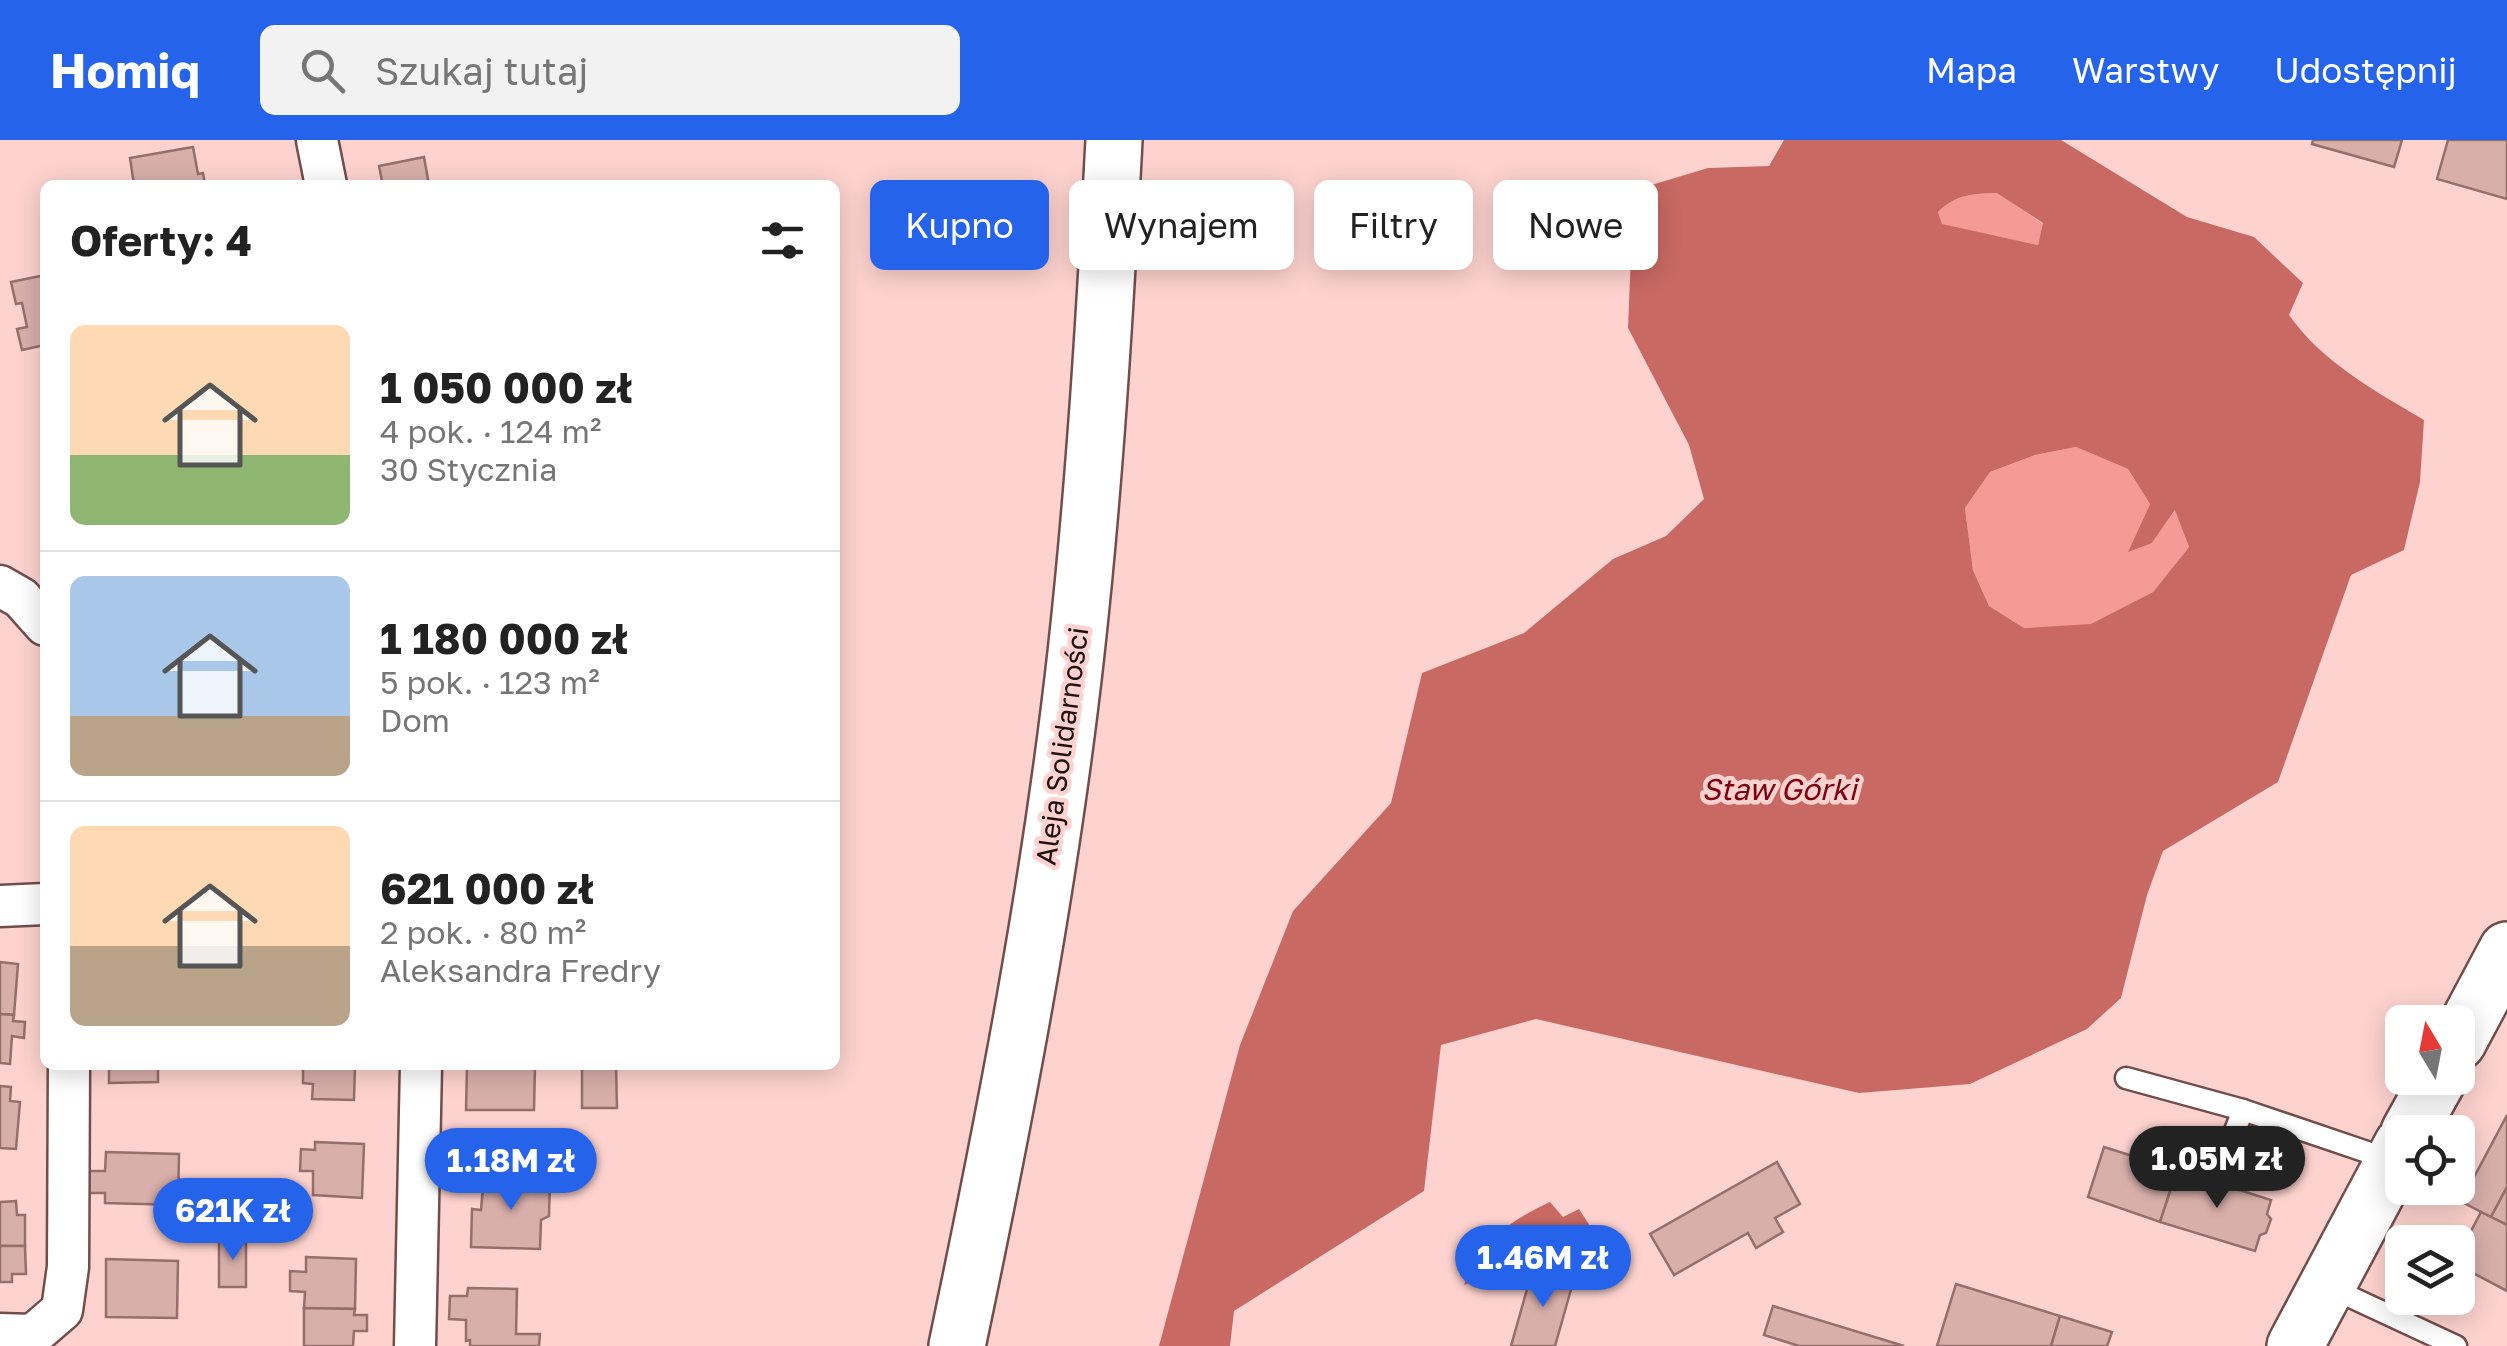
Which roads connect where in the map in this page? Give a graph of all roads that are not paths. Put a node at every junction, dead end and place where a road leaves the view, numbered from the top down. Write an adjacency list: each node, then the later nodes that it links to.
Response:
1 (317, 140): 3 (street)
2 (1114, 140): 20 (main road, Aleja Solidarności)
3 (325, 180)
4 (0, 586): 5 (street)
5 (40, 619)
6 (40, 904): 7 (street)
7 (0, 906)
8 (2507, 950): 9 (main road)
9 (2475, 1010)
10 (68, 1070): 18 (street)
11 (421, 1070): 19 (street)
12 (2126, 1078): 13 (lane)
13 (2242, 1110): 14 (lane); 16 (lane)
14 (2385, 1142)
15 (2385, 1163): 17 (main road)
16 (2222, 1165)
17 (2327, 1286): 21 (main road); 22 (lane)
18 (0, 1334)
19 (415, 1346)
20 (958, 1346)
21 (2295, 1346)
22 (2456, 1346)

